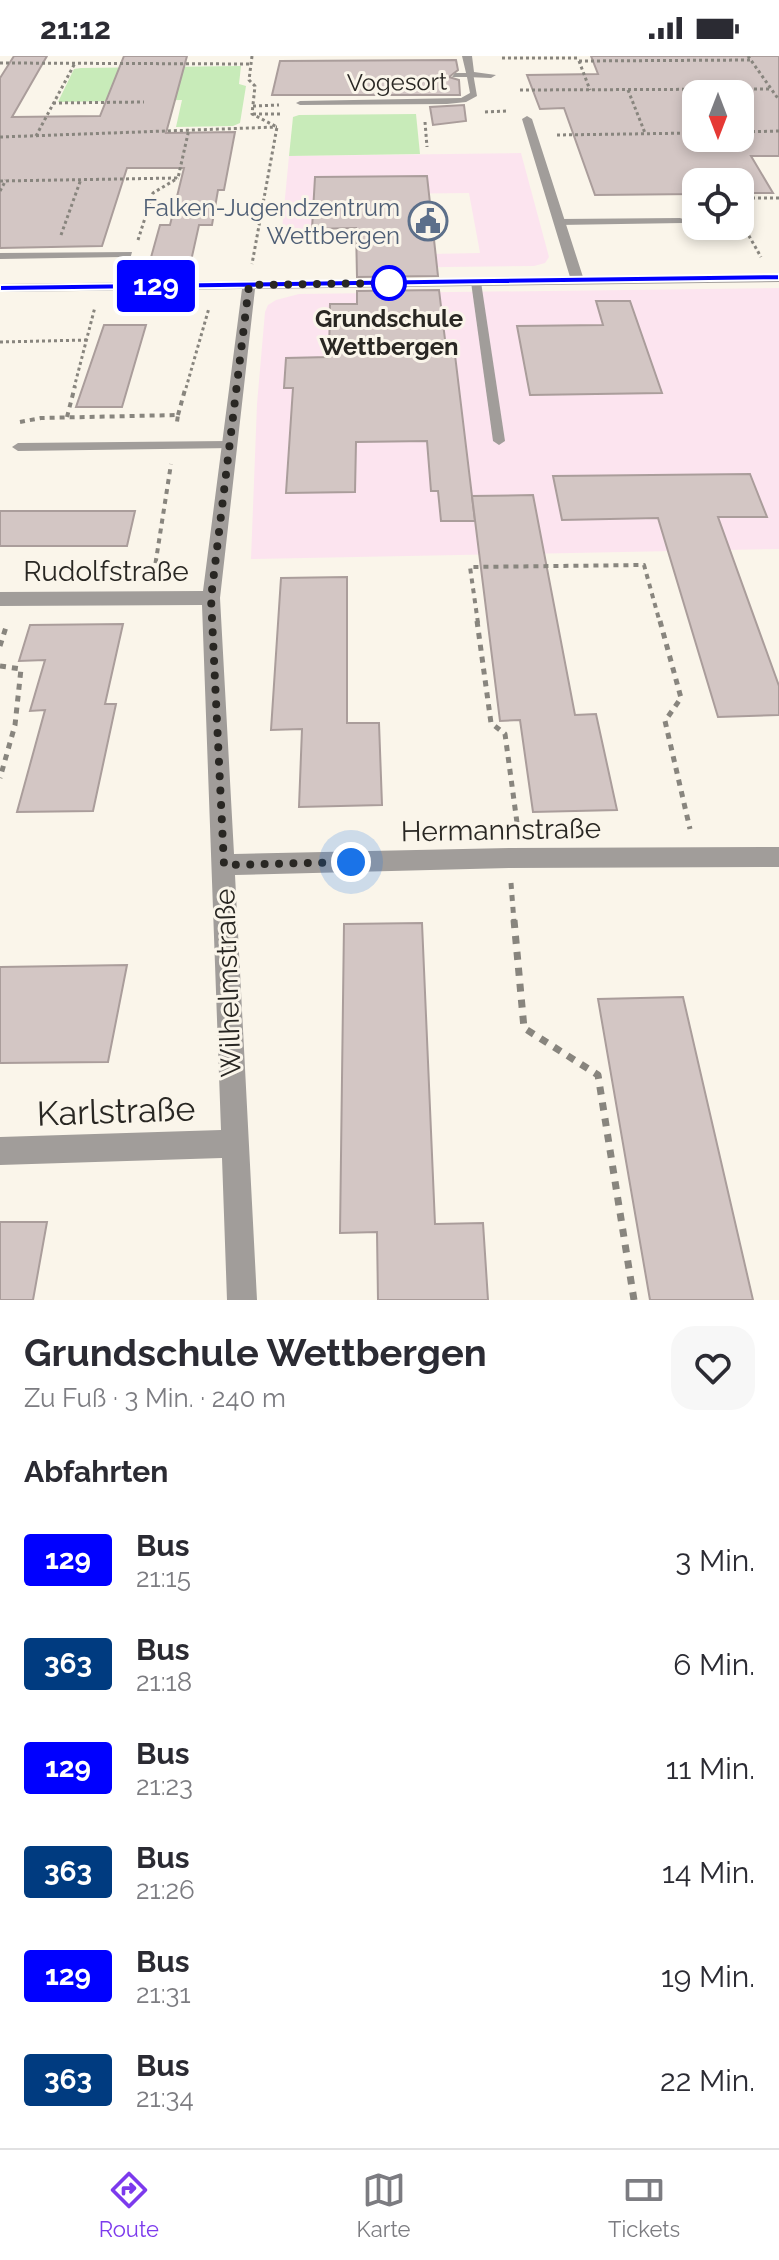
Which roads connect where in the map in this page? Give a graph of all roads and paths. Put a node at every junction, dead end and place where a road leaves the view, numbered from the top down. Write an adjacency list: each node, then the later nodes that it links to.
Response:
1 (252, 56): 9 (path)
2 (748, 56): 7 (path)
3 (467, 57): 4 (path, Vogesort); 12 (street, Vogesort)
4 (511, 58): 5 (path, Vogesort); 10 (path)
5 (578, 58): 7 (path, Vogesort); 17 (path)
6 (0, 59): 8 (path)
7 (751, 60): 15 (path)
8 (75, 62): 9 (path); 21 (path)
9 (251, 64): 24 (path)
10 (514, 69)
11 (455, 75): 12 (lane)
12 (470, 75): 13 (street, Vogesort); 22 (lane, Vogesort)
13 (491, 75)
14 (517, 80): 16 (path)
15 (771, 89): 18 (path); 19 (path)
16 (520, 90): 17 (path); 23 (path)
17 (590, 90): 18 (path)
18 (628, 90): 29 (path)
19 (779, 100)
20 (144, 102): 21 (path)
21 (53, 103): 31 (path)
22 (300, 103)
23 (527, 119): 30 (street)
24 (277, 127): 25 (path); 53 (path)
25 (189, 129): 31 (path); 33 (path)
26 (779, 131): 27 (path)
27 (754, 132)
28 (682, 133): 29 (path)
29 (645, 134): 30 (path)
30 (532, 135): 41 (street)
31 (36, 136): 32 (path)
32 (0, 137)
33 (178, 178): 34 (path); 43 (path)
34 (81, 179): 35 (path); 44 (path)
35 (6, 180): 36 (path); 37 (path)
36 (0, 181)
37 (0, 191)
38 (754, 198): 39 (path)
39 (779, 198)
40 (680, 221): 41 (lane)
41 (559, 222): 48 (street)
42 (751, 240): 46 (path)
43 (128, 254): 44 (lane); 50 (lane)
44 (54, 255): 45 (lane)
45 (0, 256)
46 (766, 266)
47 (779, 278): 48 (street)
48 (578, 281): 49 (street)
49 (476, 282): 53 (street); 58 (lane)
50 (118, 286): 51 (street); 53 (street)
51 (101, 287): 52 (street); 54 (path)
52 (0, 288)
53 (248, 292): 56 (path); 59 (street, Wilhelmstraße)
54 (87, 340): 55 (path); 57 (path)
55 (0, 342)
56 (178, 415)
57 (67, 417)
58 (499, 441)
59 (228, 445): 60 (lane); 61 (street, Wilhelmstraße)
60 (18, 447)
61 (211, 598): 62 (street, Rudolfstraße); 68 (street, Wilhelmstraße)
62 (0, 599)
63 (0, 666): 64 (path)
64 (0, 778)
65 (699, 857): 66 (street, Hermannstraße); 67 (street, Hermannstraße); 67 (path)
66 (779, 857)
67 (515, 858): 68 (street, Hermannstraße); 72 (path)
68 (224, 865): 69 (street, Wilhelmstraße)
69 (233, 1144): 70 (street, Karlstraße); 71 (street, Wilhelmstraße)
70 (0, 1151)
71 (242, 1300)
72 (634, 1300)

